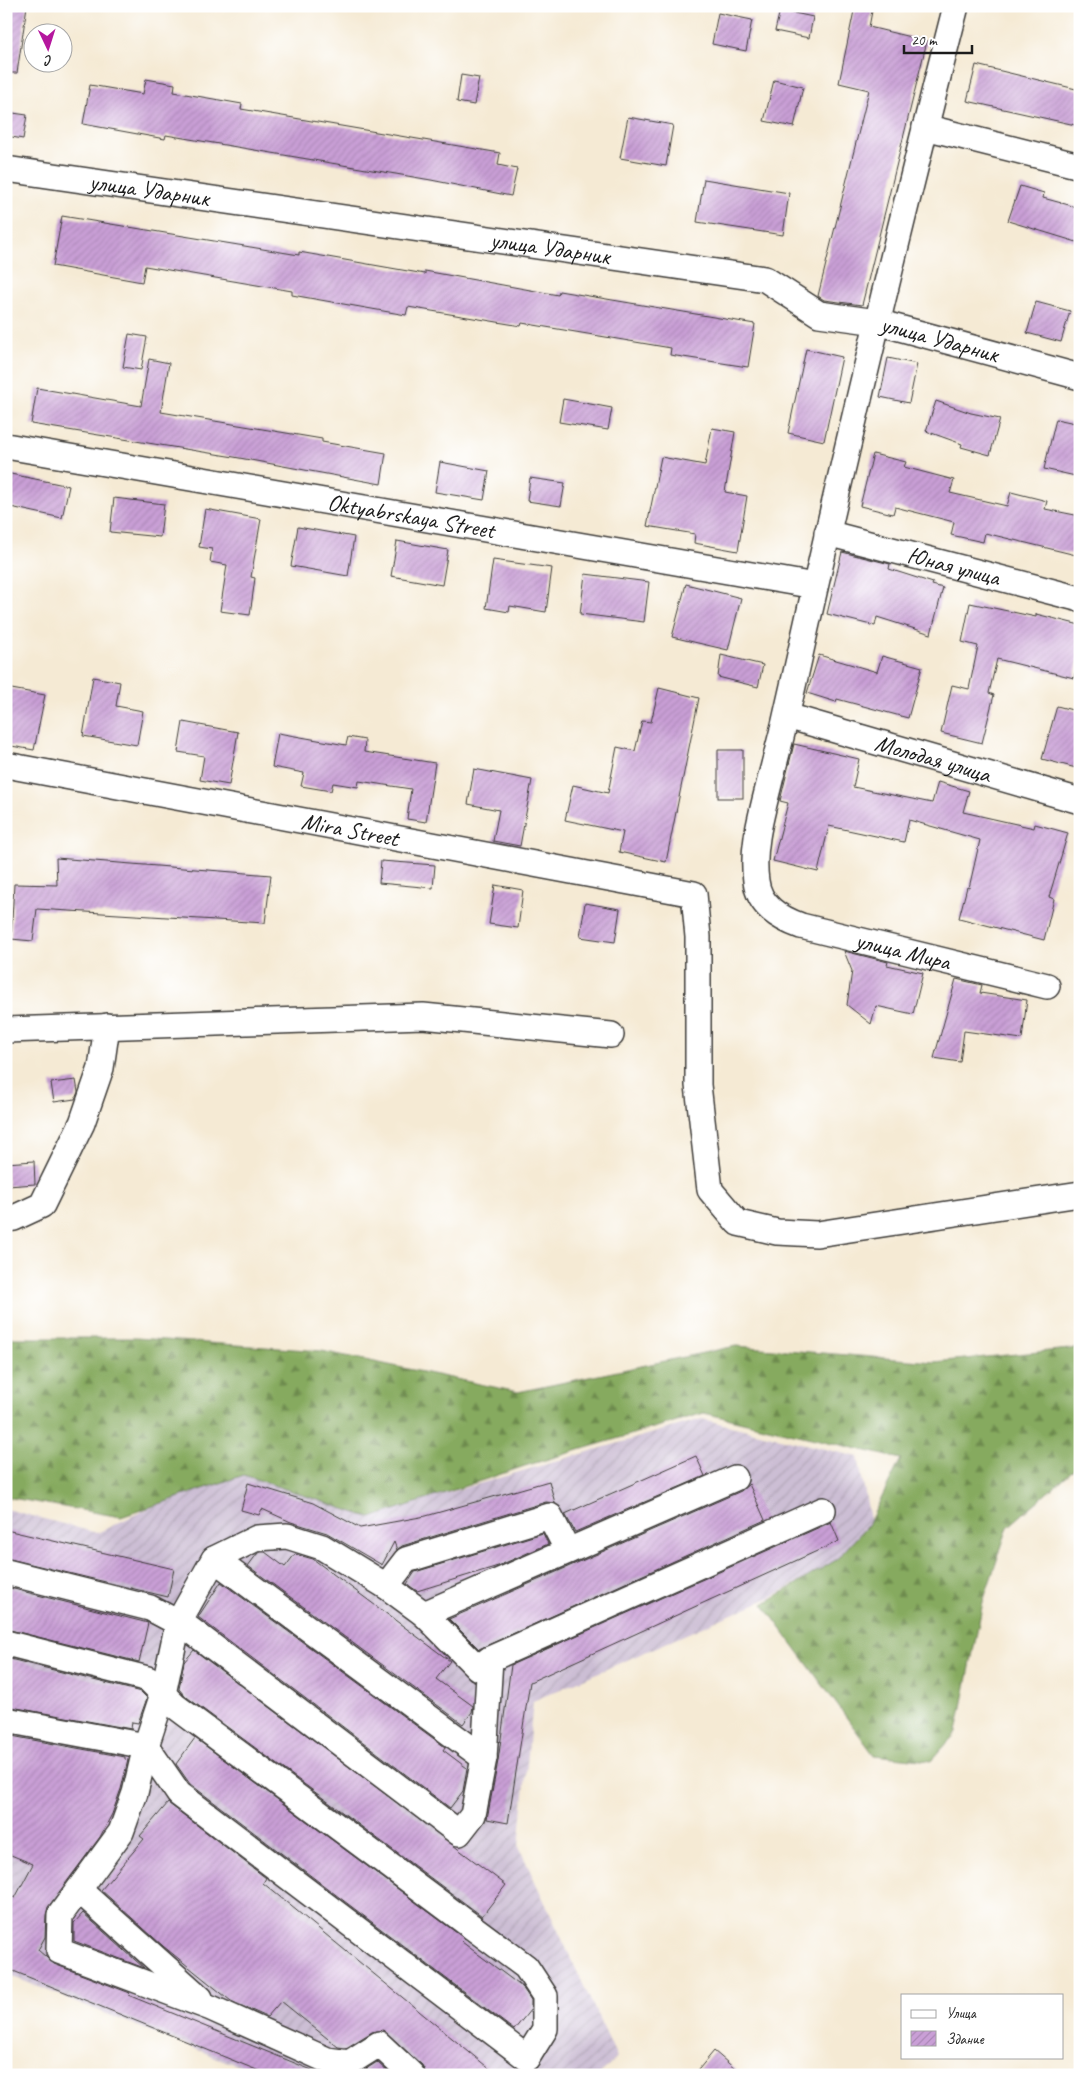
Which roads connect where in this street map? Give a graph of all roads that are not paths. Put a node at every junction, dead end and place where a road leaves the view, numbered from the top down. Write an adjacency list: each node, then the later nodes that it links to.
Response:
1 (956, 6): 2 (street)
2 (925, 127): 3 (street); 5 (street)
3 (1080, 166)
4 (6, 169): 5 (street, улица Ударник)
5 (876, 322): 6 (street, улица Ударник); 8 (street)
6 (1080, 376)
7 (6, 446): 9 (street, Oktyabrskaya Street)
8 (827, 533): 9 (street); 10 (street, Юная улица)
9 (815, 586): 11 (street)
10 (1080, 599)
11 (787, 716): 13 (street, Молодая улица); 14 (street, улица Мира)
12 (6, 765): 18 (street, Mira Street)
13 (1080, 801)
14 (1047, 986)
15 (107, 1026): 16 (street); 17 (street); 19 (street)
16 (6, 1030)
17 (611, 1035)
18 (1080, 1194)
19 (6, 1219)
20 (735, 1478): 22 (street)
21 (822, 1510): 29 (street)
22 (568, 1551): 25 (street); 26 (street)
23 (214, 1559): 25 (street); 27 (street); 33 (street)
24 (6, 1572): 27 (street)
25 (386, 1586): 26 (street)
26 (424, 1614): 29 (street)
27 (178, 1623): 30 (street); 33 (street)
28 (6, 1643): 30 (street)
29 (490, 1659): 33 (street)
30 (163, 1694): 32 (street); 32 (street)
31 (6, 1720): 32 (street)
32 (146, 1746): 34 (street)
33 (484, 1758)
34 (79, 1890): 35 (street); 35 (street)
35 (212, 2008): 36 (street)
36 (412, 2075)

